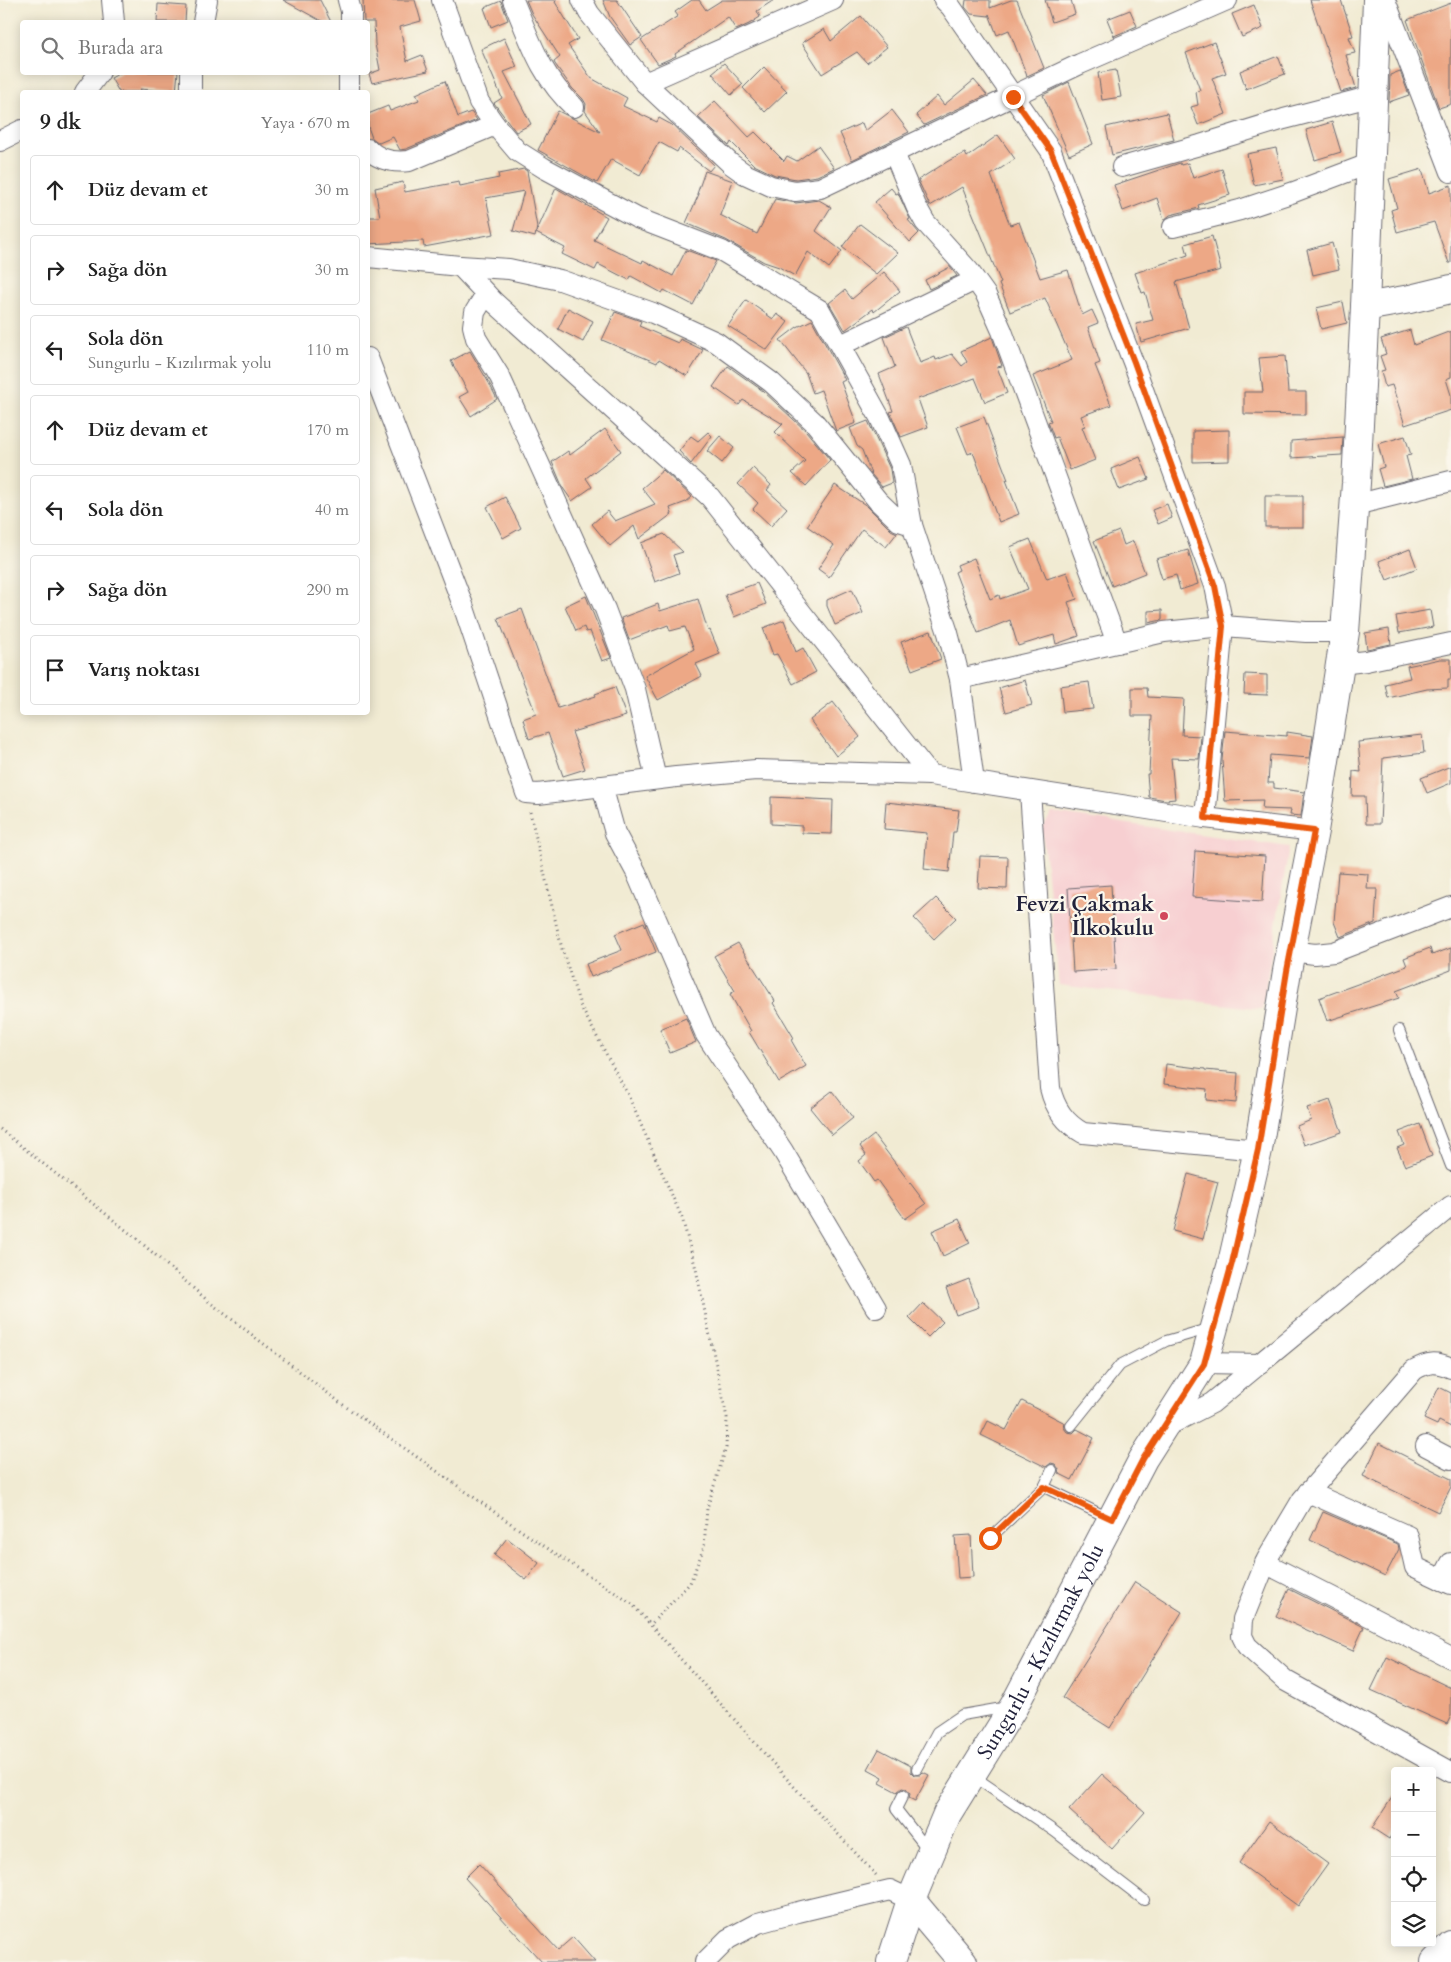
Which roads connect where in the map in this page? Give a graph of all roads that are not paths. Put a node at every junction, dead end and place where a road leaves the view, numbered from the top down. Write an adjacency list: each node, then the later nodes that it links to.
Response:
1 (112, 0): 13 (street)
2 (207, 0): 14 (street)
3 (348, 0): 15 (street)
4 (442, 0): 26 (street)
5 (514, 0): 25 (street)
6 (582, 0): 19 (street)
7 (833, 0): 19 (street)
8 (944, 0): 24 (street)
9 (1227, 0): 12 (street)
10 (1377, 0): 23 (main road, Sungurlu - Kızılırmak yolu)
11 (1385, 0): 33 (street)
12 (1203, 5): 24 (street)
13 (114, 20)
14 (203, 20)
15 (351, 20)
16 (98, 75): 20 (street)
17 (192, 75): 21 (street)
18 (349, 75): 22 (street)
19 (645, 83): 30 (street)
20 (86, 90)
21 (191, 90)
22 (349, 90)
23 (1373, 96): 31 (main road, Sungurlu - Kızılırmak yolu); 32 (street)
24 (1013, 97): 30 (street); 46 (street)
25 (574, 107)
26 (495, 126): 29 (street); 41 (street)
27 (20, 131): 28 (street)
28 (0, 141)
29 (370, 150)
30 (894, 153): 37 (street)
31 (1371, 163): 34 (street); 40 (main road, Sungurlu - Kızılırmak yolu)
32 (1122, 166)
33 (1451, 172)
34 (1173, 227)
35 (370, 257): 36 (street)
36 (460, 266): 39 (street); 45 (street)
37 (975, 280): 41 (street); 48 (street)
38 (1451, 289): 40 (main road)
39 (486, 294): 52 (street); 53 (street)
40 (1366, 307): 44 (main road, Sungurlu - Kızılırmak yolu)
41 (840, 345): 45 (street)
42 (370, 363): 55 (street)
43 (1451, 481): 44 (street)
44 (1355, 505): 47 (main road, Sungurlu - Kızılırmak yolu)
45 (912, 525): 51 (street)
46 (1223, 626): 47 (street); 48 (street); 57 (street)
47 (1344, 632): 50 (main road, Sungurlu - Kızılırmak yolu)
48 (1117, 642): 51 (street)
49 (1451, 643): 50 (street)
50 (1340, 664): 58 (main road, Sungurlu - Kızılırmak yolu)
51 (960, 679): 54 (street)
52 (930, 776): 53 (street); 54 (street)
53 (656, 779): 55 (street)
54 (974, 782): 56 (street)
55 (602, 786): 65 (street)
56 (1030, 791): 57 (street); 62 (street)
57 (1205, 818): 58 (street)
58 (1314, 831): 60 (main road, Sungurlu - Kızılırmak yolu)
59 (1451, 908): 60 (street)
60 (1291, 951): 62 (main road, Sungurlu - Kızılırmak yolu)
61 (1399, 1030): 63 (lane)
62 (1258, 1150): 66 (main road, Sungurlu - Kızılırmak yolu)
63 (1451, 1166)
64 (1451, 1206): 68 (street)
65 (876, 1308)
66 (1214, 1327): 67 (main road, Sungurlu - Kızılırmak yolu); 70 (lane)
67 (1204, 1364): 68 (street); 71 (main road, Sungurlu - Kızılırmak yolu)
68 (1260, 1364): 71 (street)
69 (1451, 1368): 76 (street)
70 (1071, 1426)
71 (1162, 1428): 77 (main road, Sungurlu - Kızılırmak yolu)
72 (1426, 1446): 73 (street)
73 (1451, 1459)
74 (1052, 1470): 75 (lane)
75 (1044, 1487): 77 (lane); 78 (lane)
76 (1308, 1492): 79 (street); 80 (street)
77 (1112, 1519): 82 (main road, Sungurlu - Kızılırmak yolu)
78 (990, 1538)
79 (1265, 1563): 81 (street); 84 (street)
80 (1448, 1576)
81 (1451, 1658)
82 (1014, 1706): 83 (lane); 85 (main road, Sungurlu - Kızılırmak yolu)
83 (917, 1769)
84 (1451, 1772)
85 (971, 1775): 87 (main road, Sungurlu - Kızılırmak yolu); 89 (lane)
86 (903, 1795): 87 (lane)
87 (931, 1853): 88 (main road, Sungurlu - Kızılırmak yolu)
88 (900, 1895): 91 (street); 92 (main road, Sungurlu - Kızılırmak yolu); 93 (main road)
89 (1144, 1900)
90 (1451, 1945): 94 (main road)
91 (705, 1962)
92 (891, 1962)
93 (963, 1962)
94 (1435, 1962)

